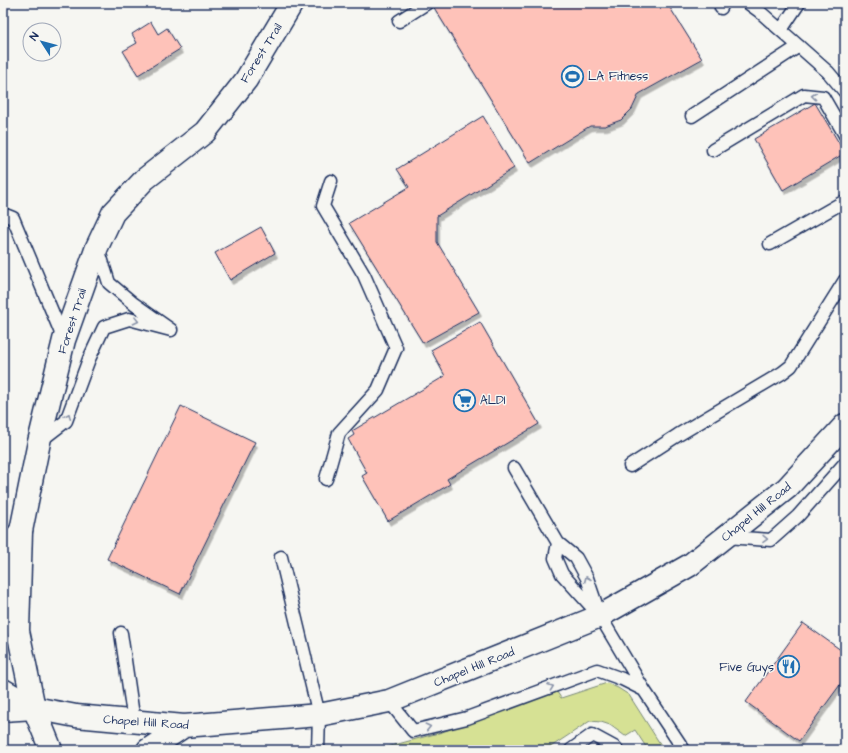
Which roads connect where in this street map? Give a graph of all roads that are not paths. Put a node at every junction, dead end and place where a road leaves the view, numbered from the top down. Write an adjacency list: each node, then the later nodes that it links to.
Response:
1 (292, 3): 16 (main road, Forest Trail)
2 (427, 3): 5 (lane)
3 (748, 3): 6 (lane)
4 (799, 3): 6 (lane)
5 (399, 21)
6 (781, 30): 7 (lane)
7 (799, 46): 8 (lane); 9 (lane)
8 (845, 92)
9 (692, 116)
10 (845, 135): 11 (lane, one-way to 11)
11 (713, 150)
12 (331, 181): 24 (lane)
13 (845, 201): 15 (lane)
14 (3, 214): 18 (lane)
15 (770, 244)
16 (97, 246): 18 (main road, Forest Trail); 20 (lane, one-way to 16)
17 (845, 280): 22 (lane)
18 (64, 340): 20 (main road, Forest Trail)
19 (845, 425): 26 (main road, Chapel Hill Road)
20 (40, 442): 25 (main road, Forest Trail)
21 (845, 463): 26 (lane, one-way to 21)
22 (630, 466)
23 (514, 468): 27 (lane)
24 (326, 479)
25 (21, 531): 30 (main road); 35 (main road, Forest Trail)
26 (726, 537): 29 (main road, Chapel Hill Road)
27 (558, 543): 29 (lane, one-way to 27); 29 (lane)
28 (281, 557): 37 (lane)
29 (600, 616): 33 (lane); 34 (main road, Chapel Hill Road)
30 (3, 622)
31 (121, 633): 38 (lane)
32 (3, 690): 35 (main road, Chapel Hill Road)
33 (644, 690): 34 (lane, one-way to 33); 45 (lane)
34 (389, 701): 37 (main road, Chapel Hill Road)
35 (34, 708): 36 (main road, Chapel Hill Road); 38 (main road, Chapel Hill Road); 40 (main road, Forest Trail)
36 (3, 710)
37 (319, 715): 39 (main road, Chapel Hill Road); 42 (lane)
38 (134, 722): 39 (main road, Chapel Hill Road)
39 (184, 726): 41 (main road)
40 (51, 750)
41 (148, 750)
42 (318, 750)
43 (571, 750): 44 (lane)
44 (618, 750)
45 (684, 750)

